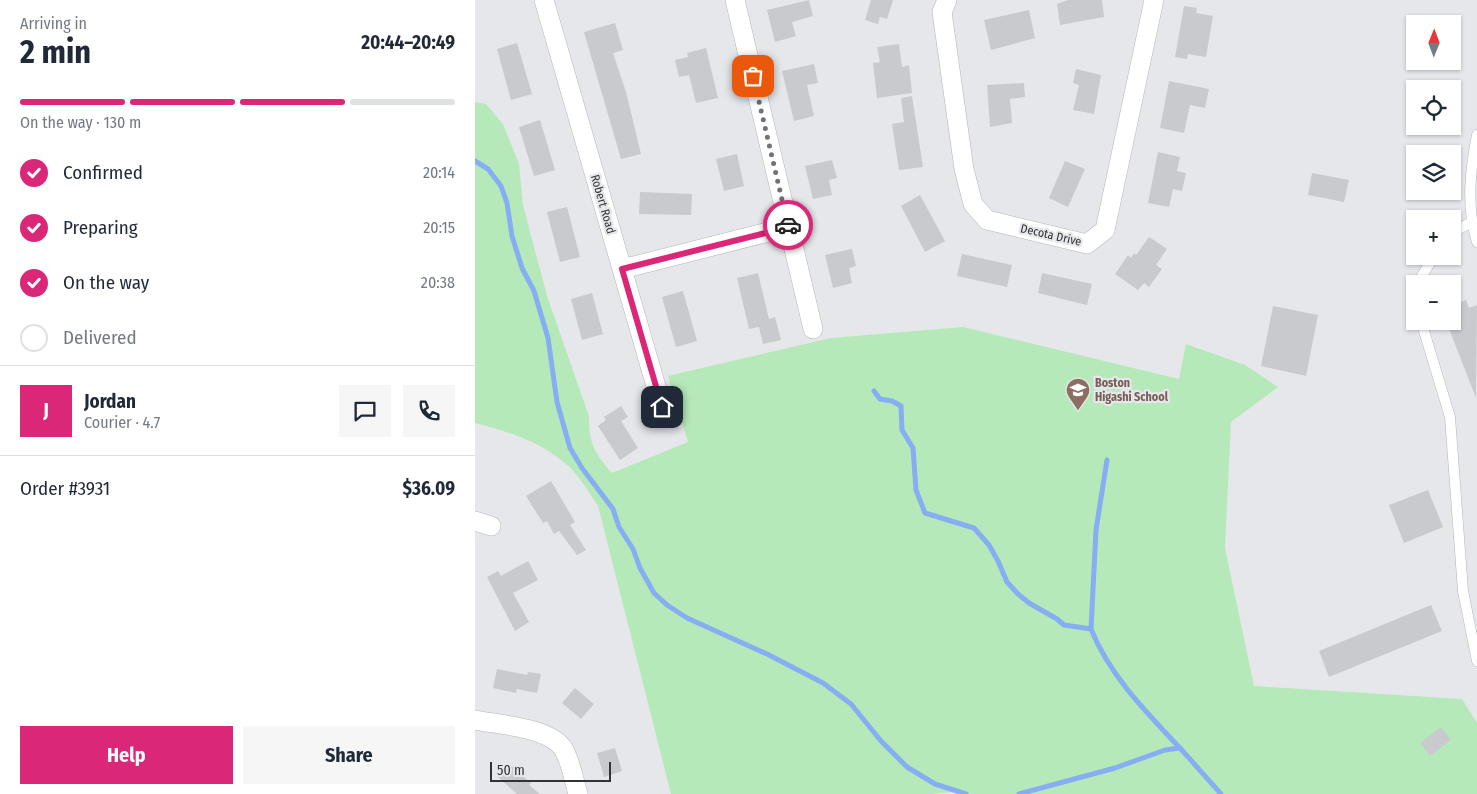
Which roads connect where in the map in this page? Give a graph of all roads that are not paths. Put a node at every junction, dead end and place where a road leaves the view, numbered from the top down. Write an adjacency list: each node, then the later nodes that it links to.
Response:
1 (544, 0): 10 (street, Robert Road)
2 (735, 0): 7 (street)
3 (947, 0): 4 (street, Decota Drive)
4 (1154, 0)
5 (1477, 135): 6 (lane)
6 (1472, 222): 8 (lane); 9 (lane)
7 (789, 227): 10 (street); 11 (street)
8 (1461, 228)
9 (1477, 242)
10 (622, 269): 13 (street, Robert Road)
11 (813, 329)
12 (1424, 330): 14 (lane)
13 (662, 407)
14 (1477, 661)
15 (475, 720): 16 (street)
16 (578, 794)

